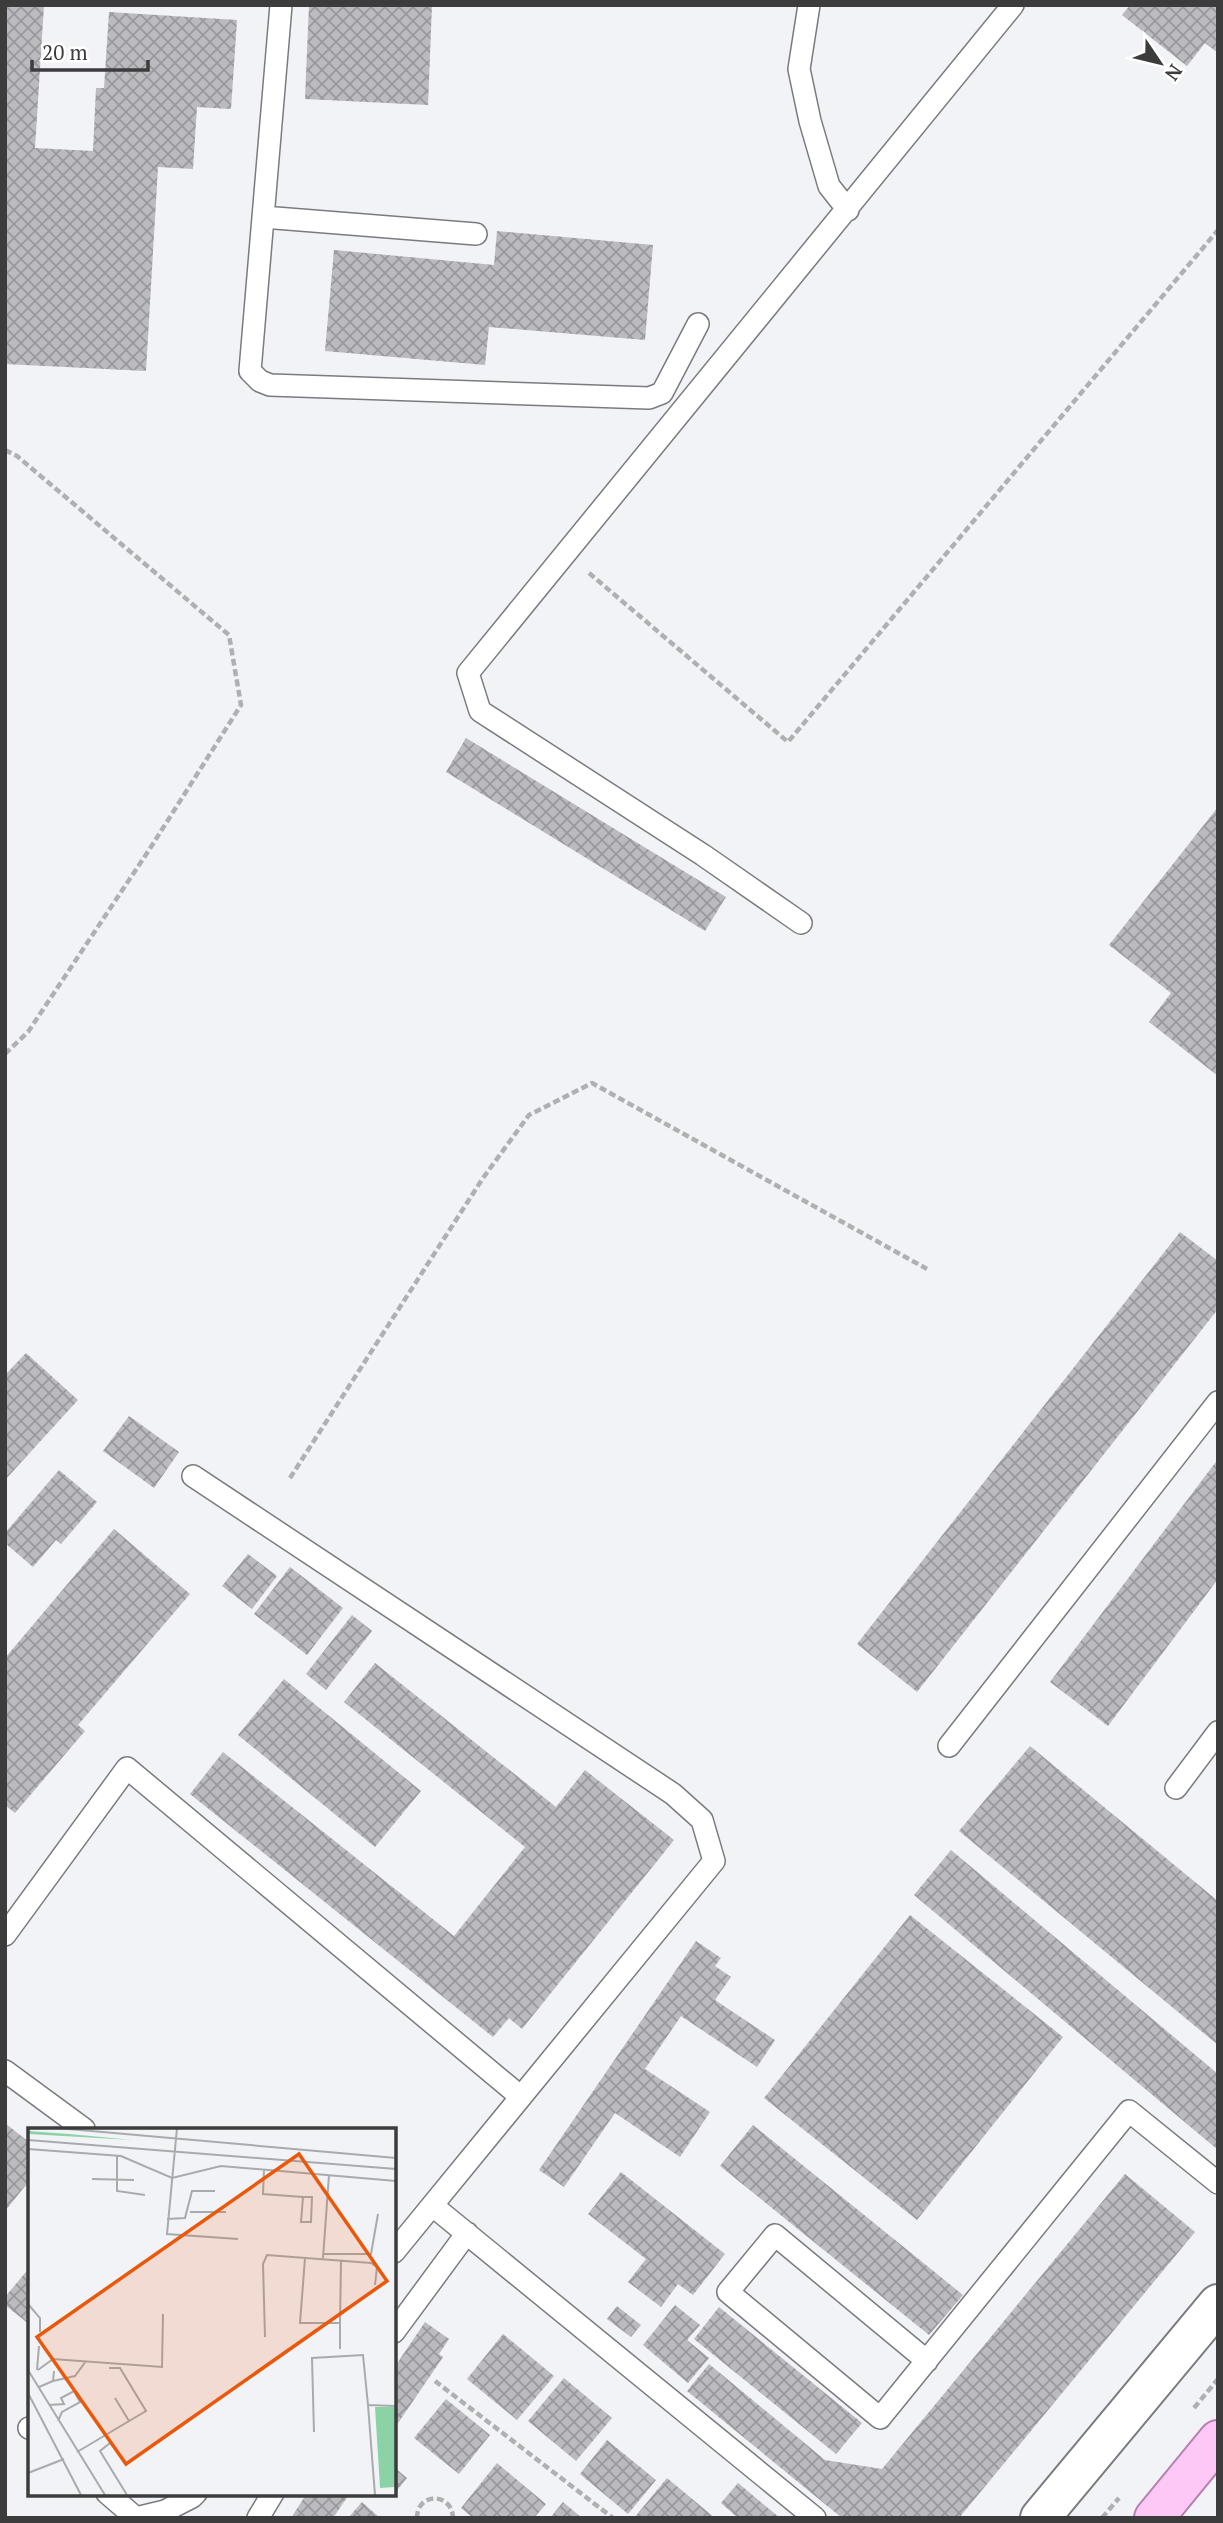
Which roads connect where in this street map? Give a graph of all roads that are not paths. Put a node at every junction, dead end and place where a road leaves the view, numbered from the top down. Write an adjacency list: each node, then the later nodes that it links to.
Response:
1 (281, 5): 5 (lane)
2 (809, 5): 4 (lane)
3 (1013, 5): 4 (lane)
4 (848, 210): 8 (lane)
5 (263, 217): 6 (lane); 7 (lane)
6 (476, 234)
7 (698, 324)
8 (801, 923)
9 (1218, 1402): 12 (lane)
10 (193, 1476): 16 (lane)
11 (1218, 1732): 13 (lane)
12 (949, 1746)
13 (1176, 1788)
14 (5, 1935): 16 (lane)
15 (5, 2071): 17 (lane)
16 (522, 2097): 19 (lane)
17 (83, 2128)
18 (1218, 2183): 24 (lane)
19 (433, 2206): 20 (lane); 21 (lane)
20 (467, 2234): 23 (lane); 30 (lane)
21 (396, 2250)
22 (1218, 2304): 31 (street)
23 (396, 2329)
24 (926, 2361): 24 (lane)
25 (1218, 2440): 32 (main road)
26 (109, 2495): 27 (lane)
27 (193, 2495)
28 (272, 2495): 29 (lane)
29 (258, 2518)
30 (816, 2518)
31 (1040, 2518)
32 (1154, 2518)

